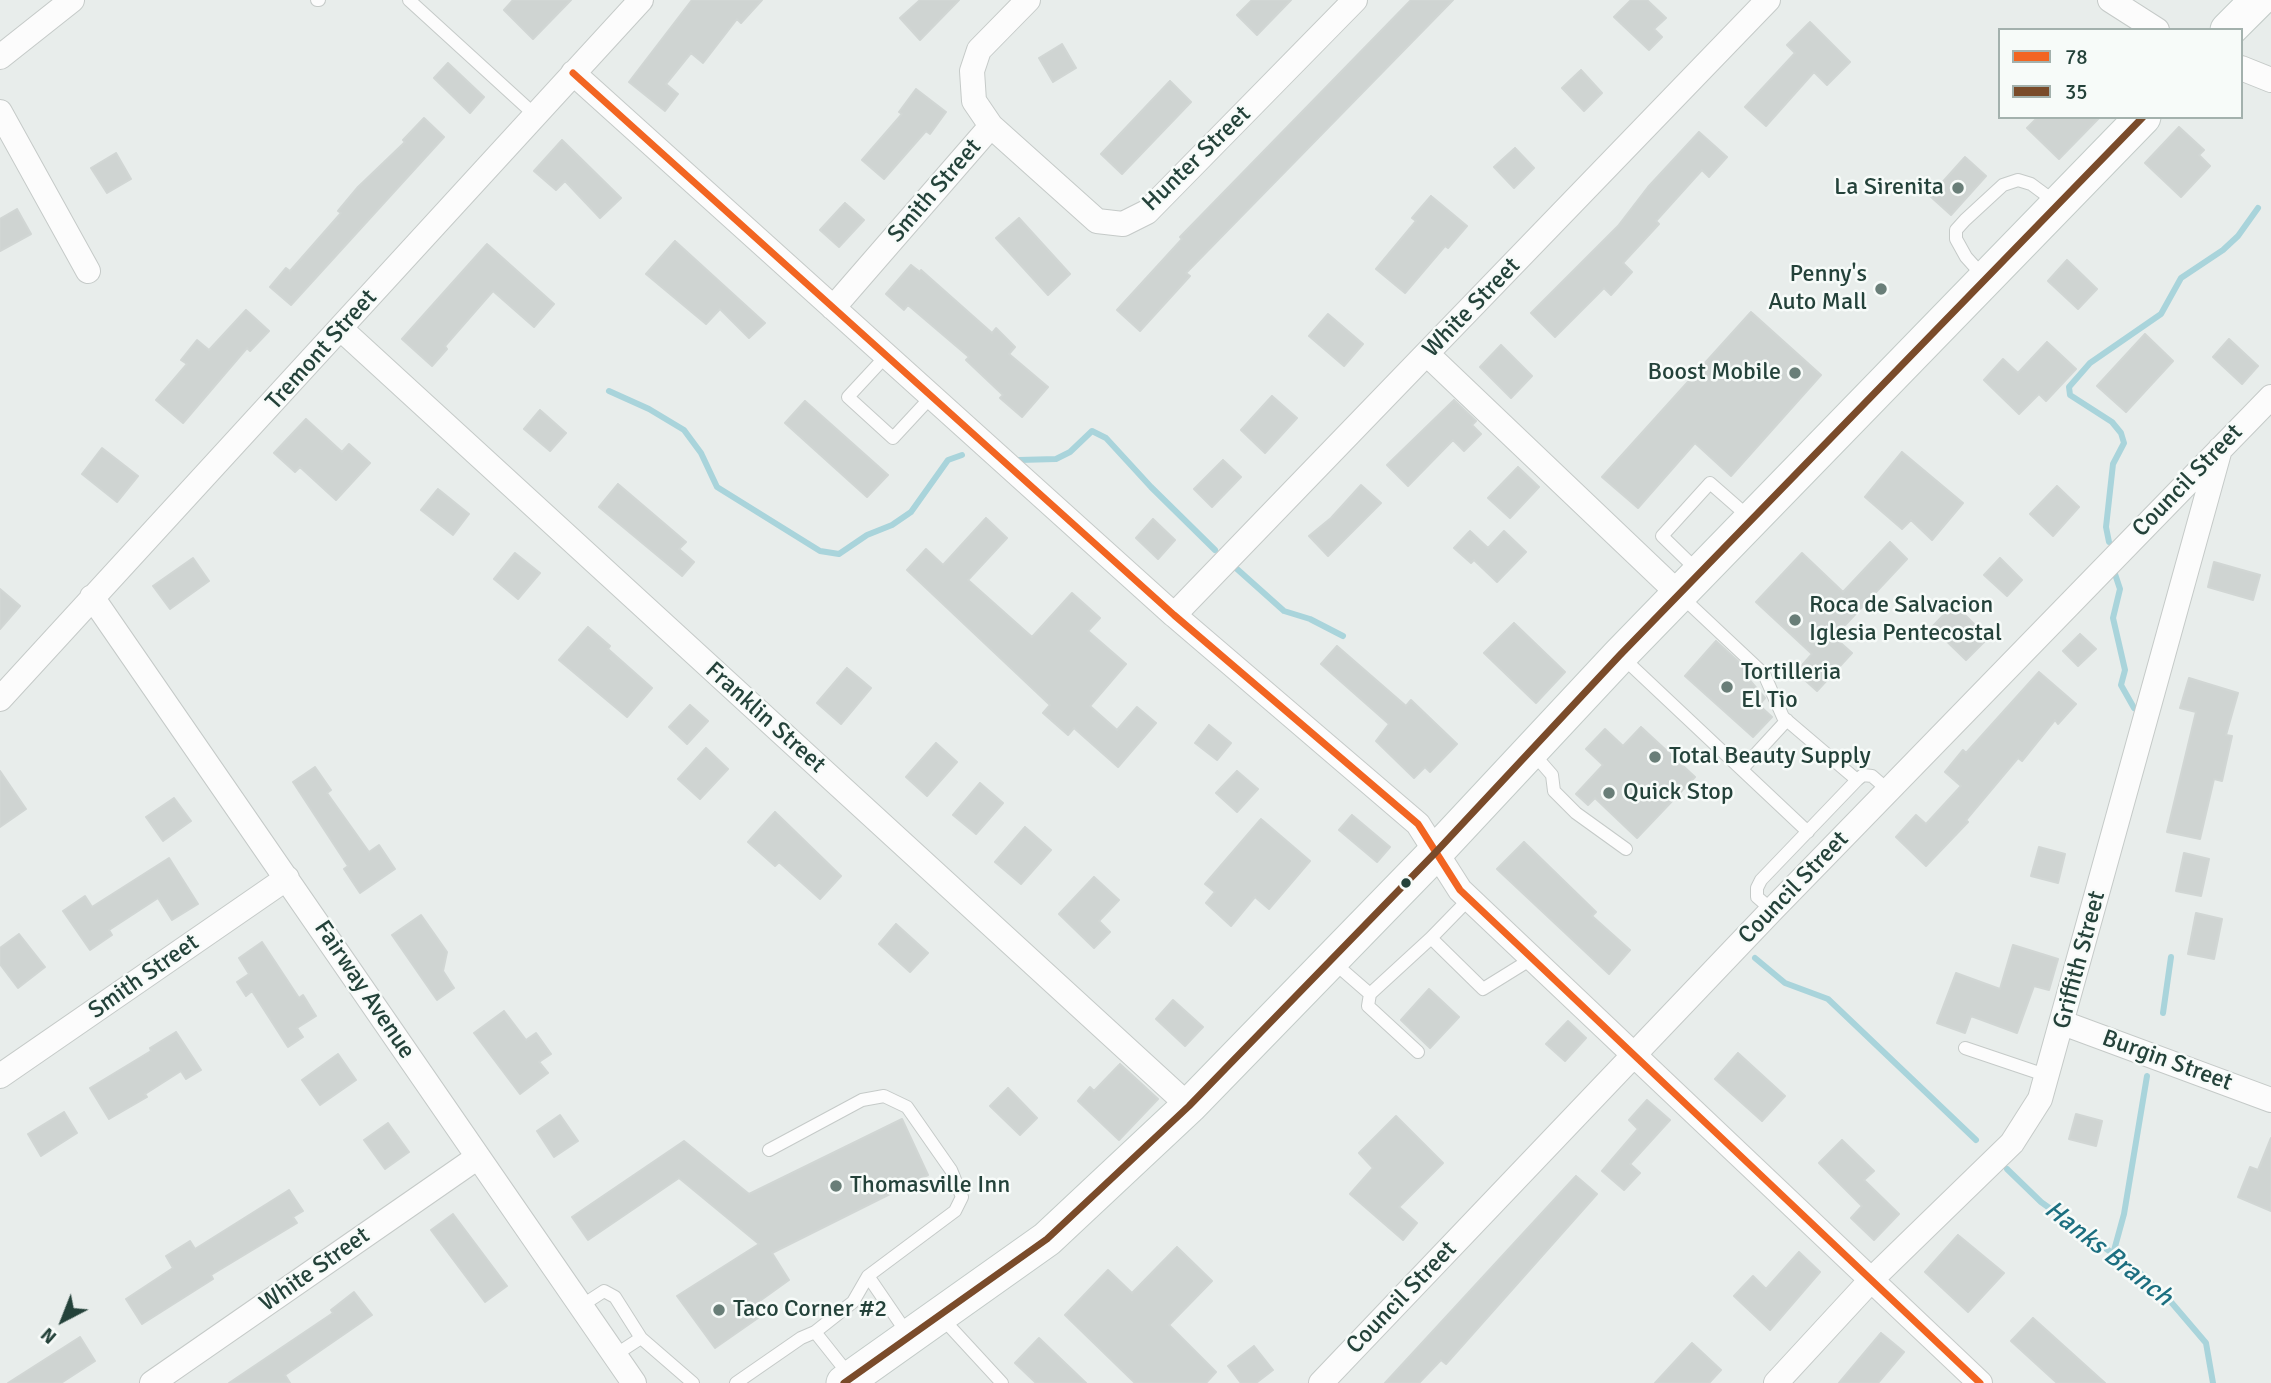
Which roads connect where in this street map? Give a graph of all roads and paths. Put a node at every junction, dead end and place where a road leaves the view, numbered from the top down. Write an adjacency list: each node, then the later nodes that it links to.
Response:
1 (72, 0): 11 (street)
2 (409, 0): 16 (lane)
3 (641, 0): 13 (street, Tremont Street)
4 (1028, 0): 18 (street, Smith Street)
5 (1355, 0): 18 (street, Hunter Street)
6 (1768, 0): 24 (street, White Street)
7 (2110, 0): 9 (street)
8 (2258, 0): 10 (main road)
9 (2154, 28)
10 (2230, 28)
11 (0, 57)
12 (2243, 69): 14 (street)
13 (573, 73): 16 (street, Tremont Street); 22 (street)
14 (2271, 80)
15 (0, 112): 20 (street)
16 (535, 115): 23 (street, Tremont Street)
17 (2141, 119): 19 (main road)
18 (991, 126): 22 (street, Smith Street)
19 (2058, 204): 21 (main road); 21 (lane)
20 (89, 271)
21 (1986, 279): 29 (main road)
22 (832, 308): 25 (street)
23 (341, 329): 31 (street, Tremont Street); 57 (street, Franklin Street)
24 (1427, 354): 30 (street); 32 (street, White Street)
25 (886, 356): 26 (street); 26 (lane)
26 (931, 397): 32 (street)
27 (2271, 397): 28 (street, Council Street)
28 (2221, 446): 39 (street, Council Street); 50 (street, Griffith Street)
29 (1752, 520): 30 (main road); 30 (lane)
30 (1689, 584): 33 (main road); 35 (lane)
31 (92, 597): 34 (street, Tremont Street); 43 (street, Fairway Avenue)
32 (1174, 615): 42 (street)
33 (1620, 655): 36 (main road); 37 (lane)
34 (0, 699)
35 (1787, 720): 37 (lane); 38 (lane)
36 (1531, 750): 41 (lane); 42 (main road)
37 (1742, 769): 40 (lane)
38 (1857, 780): 39 (lane); 40 (lane)
39 (1888, 790): 45 (street, Council Street)
40 (1808, 832): 45 (lane)
41 (1626, 849)
42 (1436, 852): 44 (street); 48 (main road)
43 (287, 878): 54 (street, Smith Street); 59 (street, Fairway Avenue)
44 (1470, 898): 46 (lane); 47 (street)
45 (1772, 910): 53 (street, Council Street)
46 (1431, 938): 47 (lane); 49 (lane)
47 (1533, 958): 53 (street)
48 (1331, 960): 49 (lane); 57 (main road)
49 (1370, 994): 52 (lane)
50 (2063, 1023): 55 (street, Griffith Street); 56 (street, Burgin Street)
51 (1965, 1048): 55 (lane)
52 (1418, 1052)
53 (1635, 1053): 61 (street); 74 (street, Council Street)
54 (0, 1076)
55 (2048, 1076): 61 (street, Griffith Street)
56 (2271, 1100)
57 (1189, 1106): 63 (main road)
58 (769, 1150): 60 (lane)
59 (478, 1157): 62 (street, Fairway Avenue); 69 (street, White Street)
60 (868, 1276): 64 (lane); 65 (lane)
61 (1872, 1279): 75 (street, Griffith Street); 76 (street)
62 (581, 1307): 66 (lane); 67 (street, Fairway Avenue)
63 (940, 1315): 65 (main road); 73 (lane)
64 (815, 1332): 68 (lane); 72 (lane)
65 (909, 1337): 68 (main road)
66 (641, 1338): 67 (lane); 71 (lane)
67 (615, 1355): 70 (street, Fairway Avenue)
68 (848, 1381)
69 (152, 1383)
70 (634, 1383)
71 (693, 1383)
72 (736, 1383)
73 (1002, 1383)
74 (1321, 1383)
75 (1776, 1383)
76 (1980, 1383)

